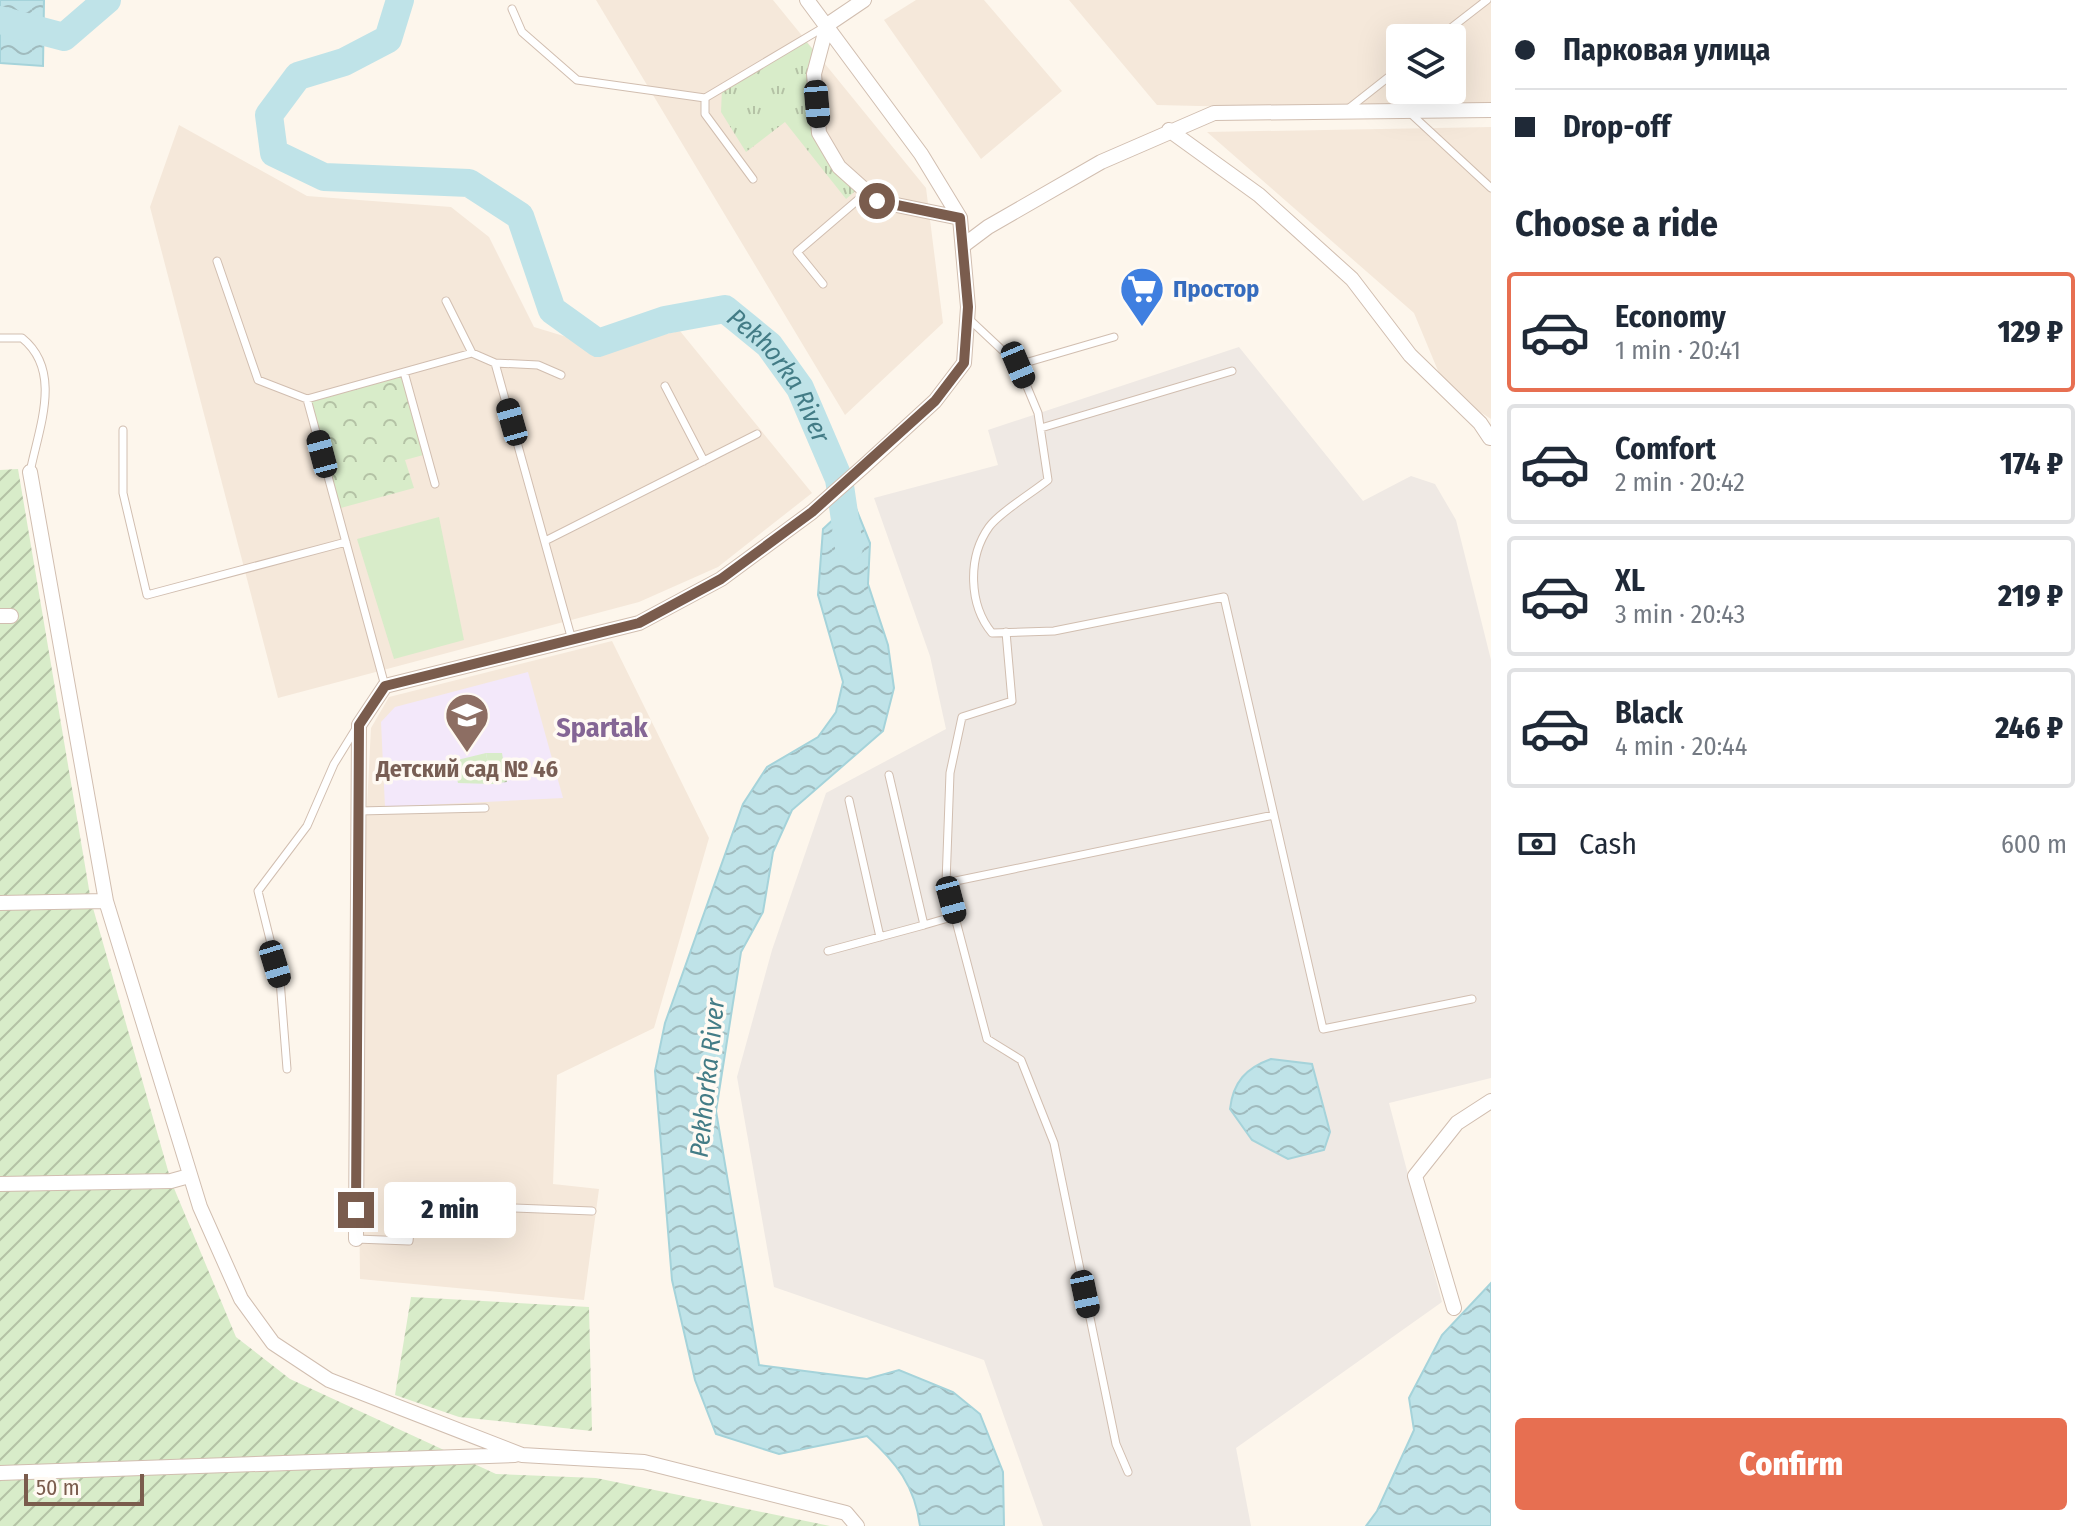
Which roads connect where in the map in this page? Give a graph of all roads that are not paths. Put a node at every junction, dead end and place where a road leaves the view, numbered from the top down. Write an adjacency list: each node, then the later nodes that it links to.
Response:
1 (807, 0): 6 (street)
2 (864, 0): 6 (street)
3 (1487, 0): 5 (lane)
4 (512, 9): 8 (lane)
5 (1456, 24)
6 (827, 25): 8 (lane); 15 (street); 16 (street)
7 (1386, 79): 11 (lane)
8 (705, 98): 13 (lane)
9 (1491, 110): 10 (street)
10 (1408, 111): 11 (street); 14 (lane)
11 (1344, 112): 12 (street)
12 (1169, 130): 17 (street); 35 (street)
13 (753, 179)
14 (1491, 188)
15 (867, 192): 16 (street); 19 (lane)
16 (960, 218): 17 (street)
17 (964, 245): 21 (street)
18 (217, 261): 31 (lane)
19 (823, 284)
20 (446, 301): 24 (lane)
21 (967, 317): 26 (lane); 42 (street)
22 (1114, 337): 26 (lane)
23 (0, 338): 37 (lane)
24 (472, 353): 25 (lane); 28 (lane)
25 (495, 363): 29 (lane); 39 (lane)
26 (1018, 365): 32 (lane)
27 (1232, 371): 32 (lane)
28 (404, 372): 31 (lane); 38 (lane)
29 (561, 375)
30 (665, 386): 36 (lane)
31 (307, 399): 40 (lane)
32 (1041, 428): 41 (lane)
33 (123, 430): 40 (lane)
34 (757, 434): 36 (lane)
35 (1491, 439)
36 (704, 461): 39 (lane)
37 (30, 472): 51 (street)
38 (435, 484)
39 (545, 541): 42 (lane)
40 (346, 542): 43 (lane)
41 (1006, 632): 49 (lane); 50 (lane)
42 (572, 640): 43 (street)
43 (385, 686): 44 (street)
44 (359, 725): 48 (street); 58 (lane)
45 (889, 775): 54 (lane)
46 (849, 800): 55 (lane)
47 (485, 808): 48 (lane)
48 (358, 811): 63 (street)
49 (1274, 815): 50 (lane); 57 (lane)
50 (946, 883): 53 (lane)
51 (106, 901): 52 (street); 60 (street)
52 (0, 903)
53 (955, 916): 54 (lane); 66 (lane)
54 (924, 925): 55 (lane)
55 (880, 937): 56 (lane)
56 (828, 951)
57 (1472, 999)
58 (287, 1069)
59 (1491, 1101): 64 (street)
60 (189, 1176): 61 (street); 65 (street)
61 (0, 1184)
62 (592, 1211): 63 (lane)
63 (356, 1239)
64 (1454, 1308)
65 (522, 1455): 67 (street); 68 (street)
66 (1128, 1472)
67 (0, 1473)
68 (857, 1526)

